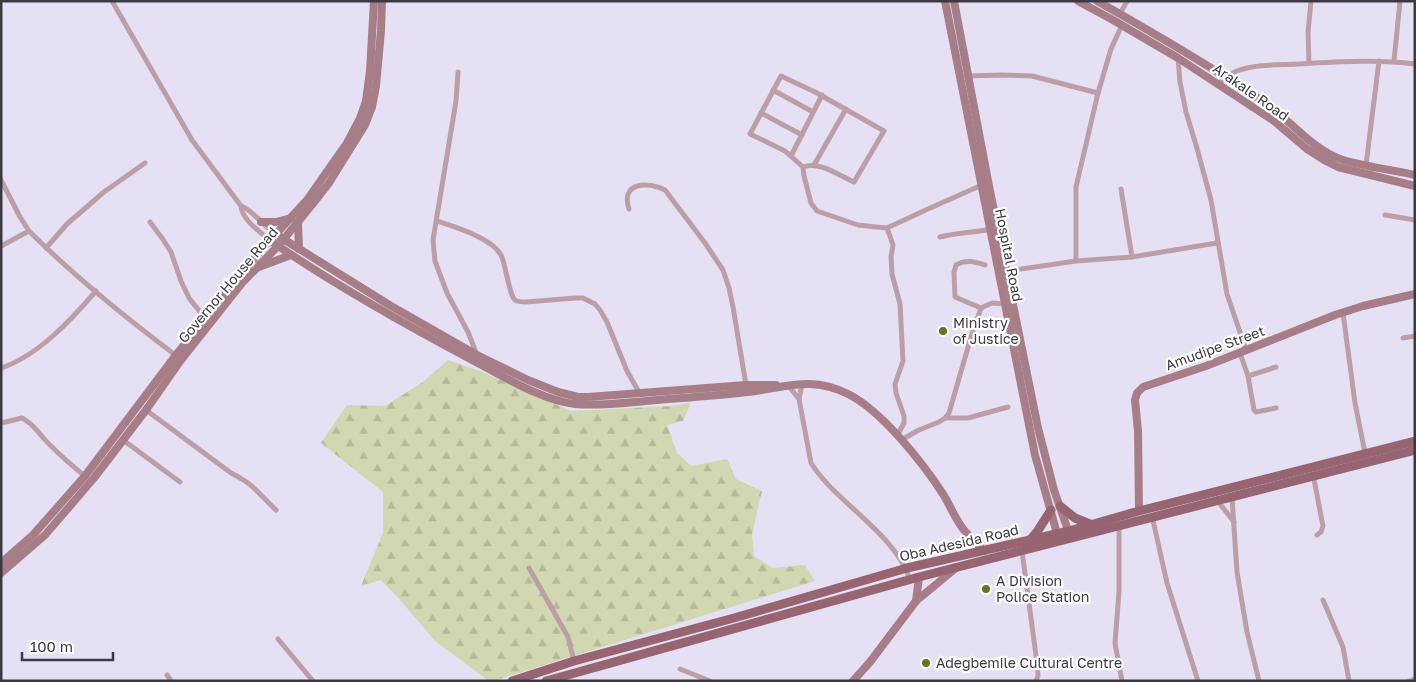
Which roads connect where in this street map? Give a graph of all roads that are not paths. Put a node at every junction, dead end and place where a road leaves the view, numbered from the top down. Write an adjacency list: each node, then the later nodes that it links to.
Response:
1 (112, 1): 39 (street)
2 (374, 1): 44 (street, Governor House Road)
3 (382, 1): 44 (street, Governor House Road)
4 (945, 1): 36 (street, Hospital Road)
5 (954, 1): 19 (street, Hospital Road)
6 (1078, 1): 12 (street, Arakale Road)
7 (1097, 1): 11 (street, Arakale Road)
8 (1128, 1): 11 (street)
9 (1310, 1): 16 (street)
10 (1400, 1): 15 (street)
11 (1120, 14): 20 (street, Arakale Road)
12 (1122, 25): 13 (street, Arakale Road); 23 (street)
13 (1178, 58): 21 (street, Arakale Road); 52 (street)
14 (1379, 61): 15 (street); 16 (street); 32 (street)
15 (1394, 61): 17 (street)
16 (1309, 63): 20 (street)
17 (1415, 64)
18 (458, 72): 42 (street)
19 (968, 76): 23 (street); 61 (street, Hospital Road)
20 (1225, 78): 21 (street); 32 (street, Arakale Road)
21 (1218, 84): 37 (street, Arakale Road)
22 (773, 90): 24 (street); 26 (street); 27 (street)
23 (1098, 93): 58 (street)
24 (822, 96): 25 (street); 26 (street)
25 (846, 109): 31 (street); 31 (street)
26 (814, 112): 28 (street)
27 (761, 113): 28 (street); 29 (street)
28 (802, 135): 29 (street)
29 (791, 156): 33 (street)
30 (145, 163): 54 (street)
31 (814, 165): 33 (street)
32 (1366, 165): 34 (street, Arakale Road)
33 (803, 167): 47 (street)
34 (1415, 175)
35 (1, 180): 49 (street)
36 (982, 185): 47 (street); 48 (street, Hospital Road)
37 (1415, 186)
38 (1121, 189): 57 (street)
39 (241, 206): 46 (street); 51 (street)
40 (630, 209): 77 (street)
41 (1385, 215): 43 (street)
42 (437, 220): 71 (street); 79 (street)
43 (1415, 220)
44 (295, 221): 46 (street); 51 (street, Governor House Road); 55 (street)
45 (150, 222): 67 (street)
46 (261, 222): 51 (street)
47 (887, 228): 86 (street)
48 (991, 229): 50 (street); 64 (street, Hospital Road)
49 (29, 231): 53 (street); 54 (street)
50 (940, 237)
51 (277, 240): 55 (street); 56 (street); 60 (street, Governor House Road); 67 (street, Governor House Road)
52 (1217, 243): 57 (street); 70 (street)
53 (1, 246)
54 (46, 248): 62 (street)
55 (299, 249): 71 (street)
56 (291, 255): 60 (street); 78 (street)
57 (1132, 258): 58 (street)
58 (1076, 262): 61 (street)
59 (985, 266): 65 (street)
60 (257, 268): 72 (street, Governor House Road)
61 (1007, 272): 96 (street, Hospital Road)
62 (96, 291): 72 (street); 74 (street)
63 (1415, 294): 66 (street, Amudipe Street)
64 (1006, 304): 65 (street); 98 (street, Hospital Road)
65 (981, 308): 84 (street)
66 (1343, 313): 70 (street, Amudipe Street); 90 (street)
67 (205, 318): 72 (street, Governor House Road)
68 (1415, 336): 69 (street)
69 (1404, 338)
70 (1243, 351): 75 (street); 99 (street, Amudipe Street)
71 (477, 355): 79 (street)
72 (178, 358): 83 (street, Governor House Road); 92 (street, Governor House Road)
73 (1276, 367): 75 (street)
74 (1, 368)
75 (1248, 376): 82 (street)
76 (802, 384): 78 (street); 80 (street); 86 (street)
77 (746, 385): 78 (street); 79 (street)
78 (784, 386): 80 (street)
79 (640, 394)
80 (799, 399): 112 (street)
81 (1008, 407): 84 (street)
82 (1276, 408)
83 (146, 410): 87 (street, Governor House Road); 97 (street)
84 (946, 418): 86 (street)
85 (1, 424): 92 (street)
86 (899, 438): 108 (street)
87 (123, 440): 93 (street); 114 (street, Governor House Road)
88 (1415, 441): 90 (main road, Oba Adesida Road)
89 (1415, 450): 91 (main road, Oba Adesida Road)
90 (1365, 453): 91 (main road, Oba Adesida Road)
91 (1313, 472): 94 (main road, Oba Adesida Road); 99 (main road, Oba Adesida Road); 105 (street)
92 (85, 476): 110 (street, Governor House Road)
93 (180, 482)
94 (1232, 497): 95 (main road, Oba Adesida Road); 101 (street)
95 (1217, 500): 100 (main road, Oba Adesida Road); 101 (street)
96 (1060, 506): 102 (main road); 104 (street, Hospital Road)
97 (276, 510)
98 (1051, 510): 106 (street, Hospital Road); 107 (main road)
99 (1139, 511): 102 (main road, Oba Adesida Road)
100 (1152, 516): 103 (main road, Oba Adesida Road); 131 (street)
101 (1234, 523): 132 (street)
102 (1090, 524): 104 (main road, Oba Adesida Road)
103 (1119, 525): 104 (main road, Oba Adesida Road); 130 (street)
104 (1070, 535): 106 (main road, Oba Adesida Road)
105 (1317, 535)
106 (1058, 538): 107 (main road, Oba Adesida Road); 109 (main road, Oba Adesida Road)
107 (1030, 540): 108 (main road, Oba Adesida Road)
108 (984, 551): 112 (main road, Oba Adesida Road)
109 (1022, 551): 113 (main road, Oba Adesida Road); 129 (street)
110 (1, 563)
111 (529, 568): 119 (street)
112 (907, 568): 115 (street); 119 (main road, Oba Adesida Road)
113 (956, 568): 115 (main road, Oba Adesida Road); 117 (street)
114 (1, 573)
115 (915, 578): 117 (street); 126 (main road, Oba Adesida Road)
116 (1323, 600): 133 (street)
117 (916, 601): 128 (street)
118 (278, 639): 124 (street)
119 (574, 661): 125 (main road, Oba Adesida Road)
120 (680, 669): 127 (street)
121 (167, 675): 123 (street)
122 (1415, 679): 134 (street)
123 (171, 681)
124 (313, 681)
125 (512, 681)
126 (546, 681)
127 (710, 681)
128 (853, 681)
129 (1036, 681)
130 (1122, 681)
131 (1198, 681)
132 (1259, 681)
133 (1350, 681)
134 (1409, 681)

